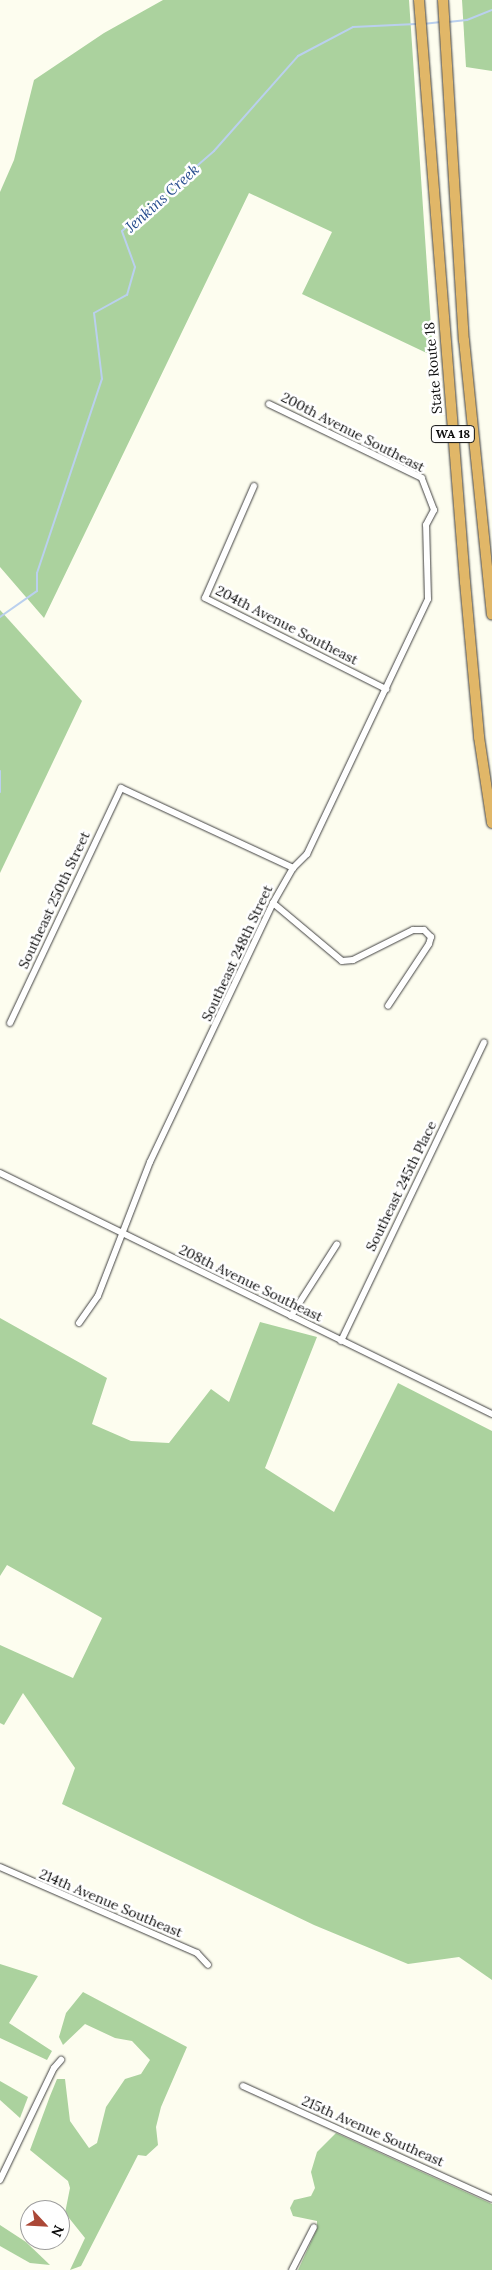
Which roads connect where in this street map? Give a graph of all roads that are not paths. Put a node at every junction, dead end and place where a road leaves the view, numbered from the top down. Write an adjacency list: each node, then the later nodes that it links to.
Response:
1 (443, 1): 6 (highway, WA 18)
2 (420, 4): 8 (highway, State Route 18 / WA 18)
3 (269, 404): 5 (street, 200th Avenue Southeast)
4 (254, 486): 7 (street, 204th Avenue Southeast)
5 (428, 599): 7 (street, Southeast 248th Street)
6 (492, 615)
7 (386, 689): 9 (street, Southeast 248th Street)
8 (492, 823)
9 (293, 868): 10 (street, Southeast 248th Street); 12 (street, Southeast 250th Street)
10 (274, 902): 11 (street); 15 (street, Southeast 248th Street)
11 (388, 1006)
12 (10, 1023)
13 (484, 1043): 19 (street, Southeast 245th Place)
14 (0, 1173): 15 (street, 208th Avenue Southeast)
15 (120, 1234): 17 (street, 208th Avenue Southeast); 18 (street, Southeast 248th Street)
16 (337, 1244): 17 (street)
17 (291, 1316): 19 (street, 208th Avenue Southeast)
18 (79, 1323)
19 (341, 1341): 20 (street, 208th Avenue Southeast)
20 (492, 1414)
21 (0, 1867): 22 (street, 214th Avenue Southeast)
22 (208, 1965)
23 (61, 2060): 25 (street)
24 (243, 2086): 26 (street, 215th Avenue Southeast)
25 (0, 2180)
26 (492, 2199)
27 (314, 2227): 28 (street)
28 (292, 2270)

